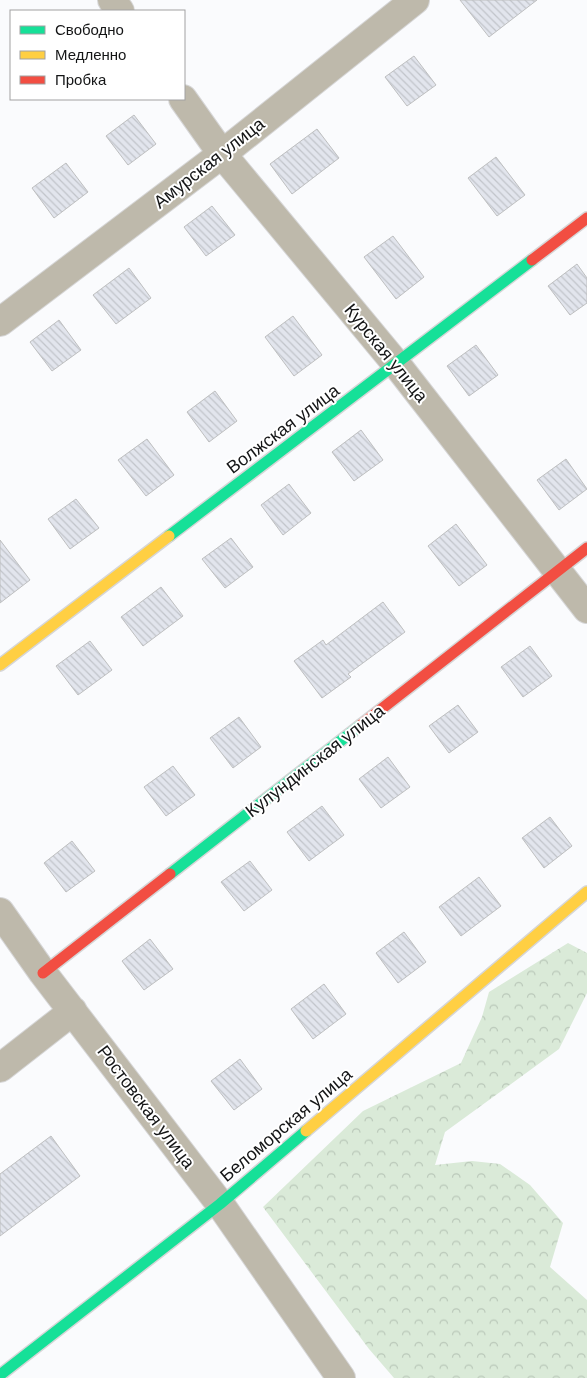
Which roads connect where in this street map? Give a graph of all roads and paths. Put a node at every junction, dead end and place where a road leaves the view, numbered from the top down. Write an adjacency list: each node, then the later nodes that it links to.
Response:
1 (415, 0): 3 (street, Амурская улица)
2 (184, 100): 3 (street, Курская улица)
3 (222, 154): 5 (street, Амурская улица); 6 (street, Курская улица)
4 (587, 218): 6 (street, Волжская улица)
5 (0, 322)
6 (397, 365): 8 (street, Курская улица); 10 (street, Волжская улица)
7 (587, 548): 8 (street, Кулундинская улица)
8 (558, 571): 9 (street, Курская улица); 13 (street, Кулундинская улица)
9 (587, 609)
10 (0, 665)
11 (587, 892): 16 (street, Беломорская улица)
12 (0, 912): 13 (street, Ростовская улица)
13 (43, 973): 14 (street, Ростовская улица)
14 (73, 1011): 15 (street); 16 (street, Ростовская улица)
15 (0, 1068)
16 (220, 1204): 17 (street, Беломорская улица); 18 (street, Ростовская улица)
17 (0, 1375)
18 (341, 1378)

